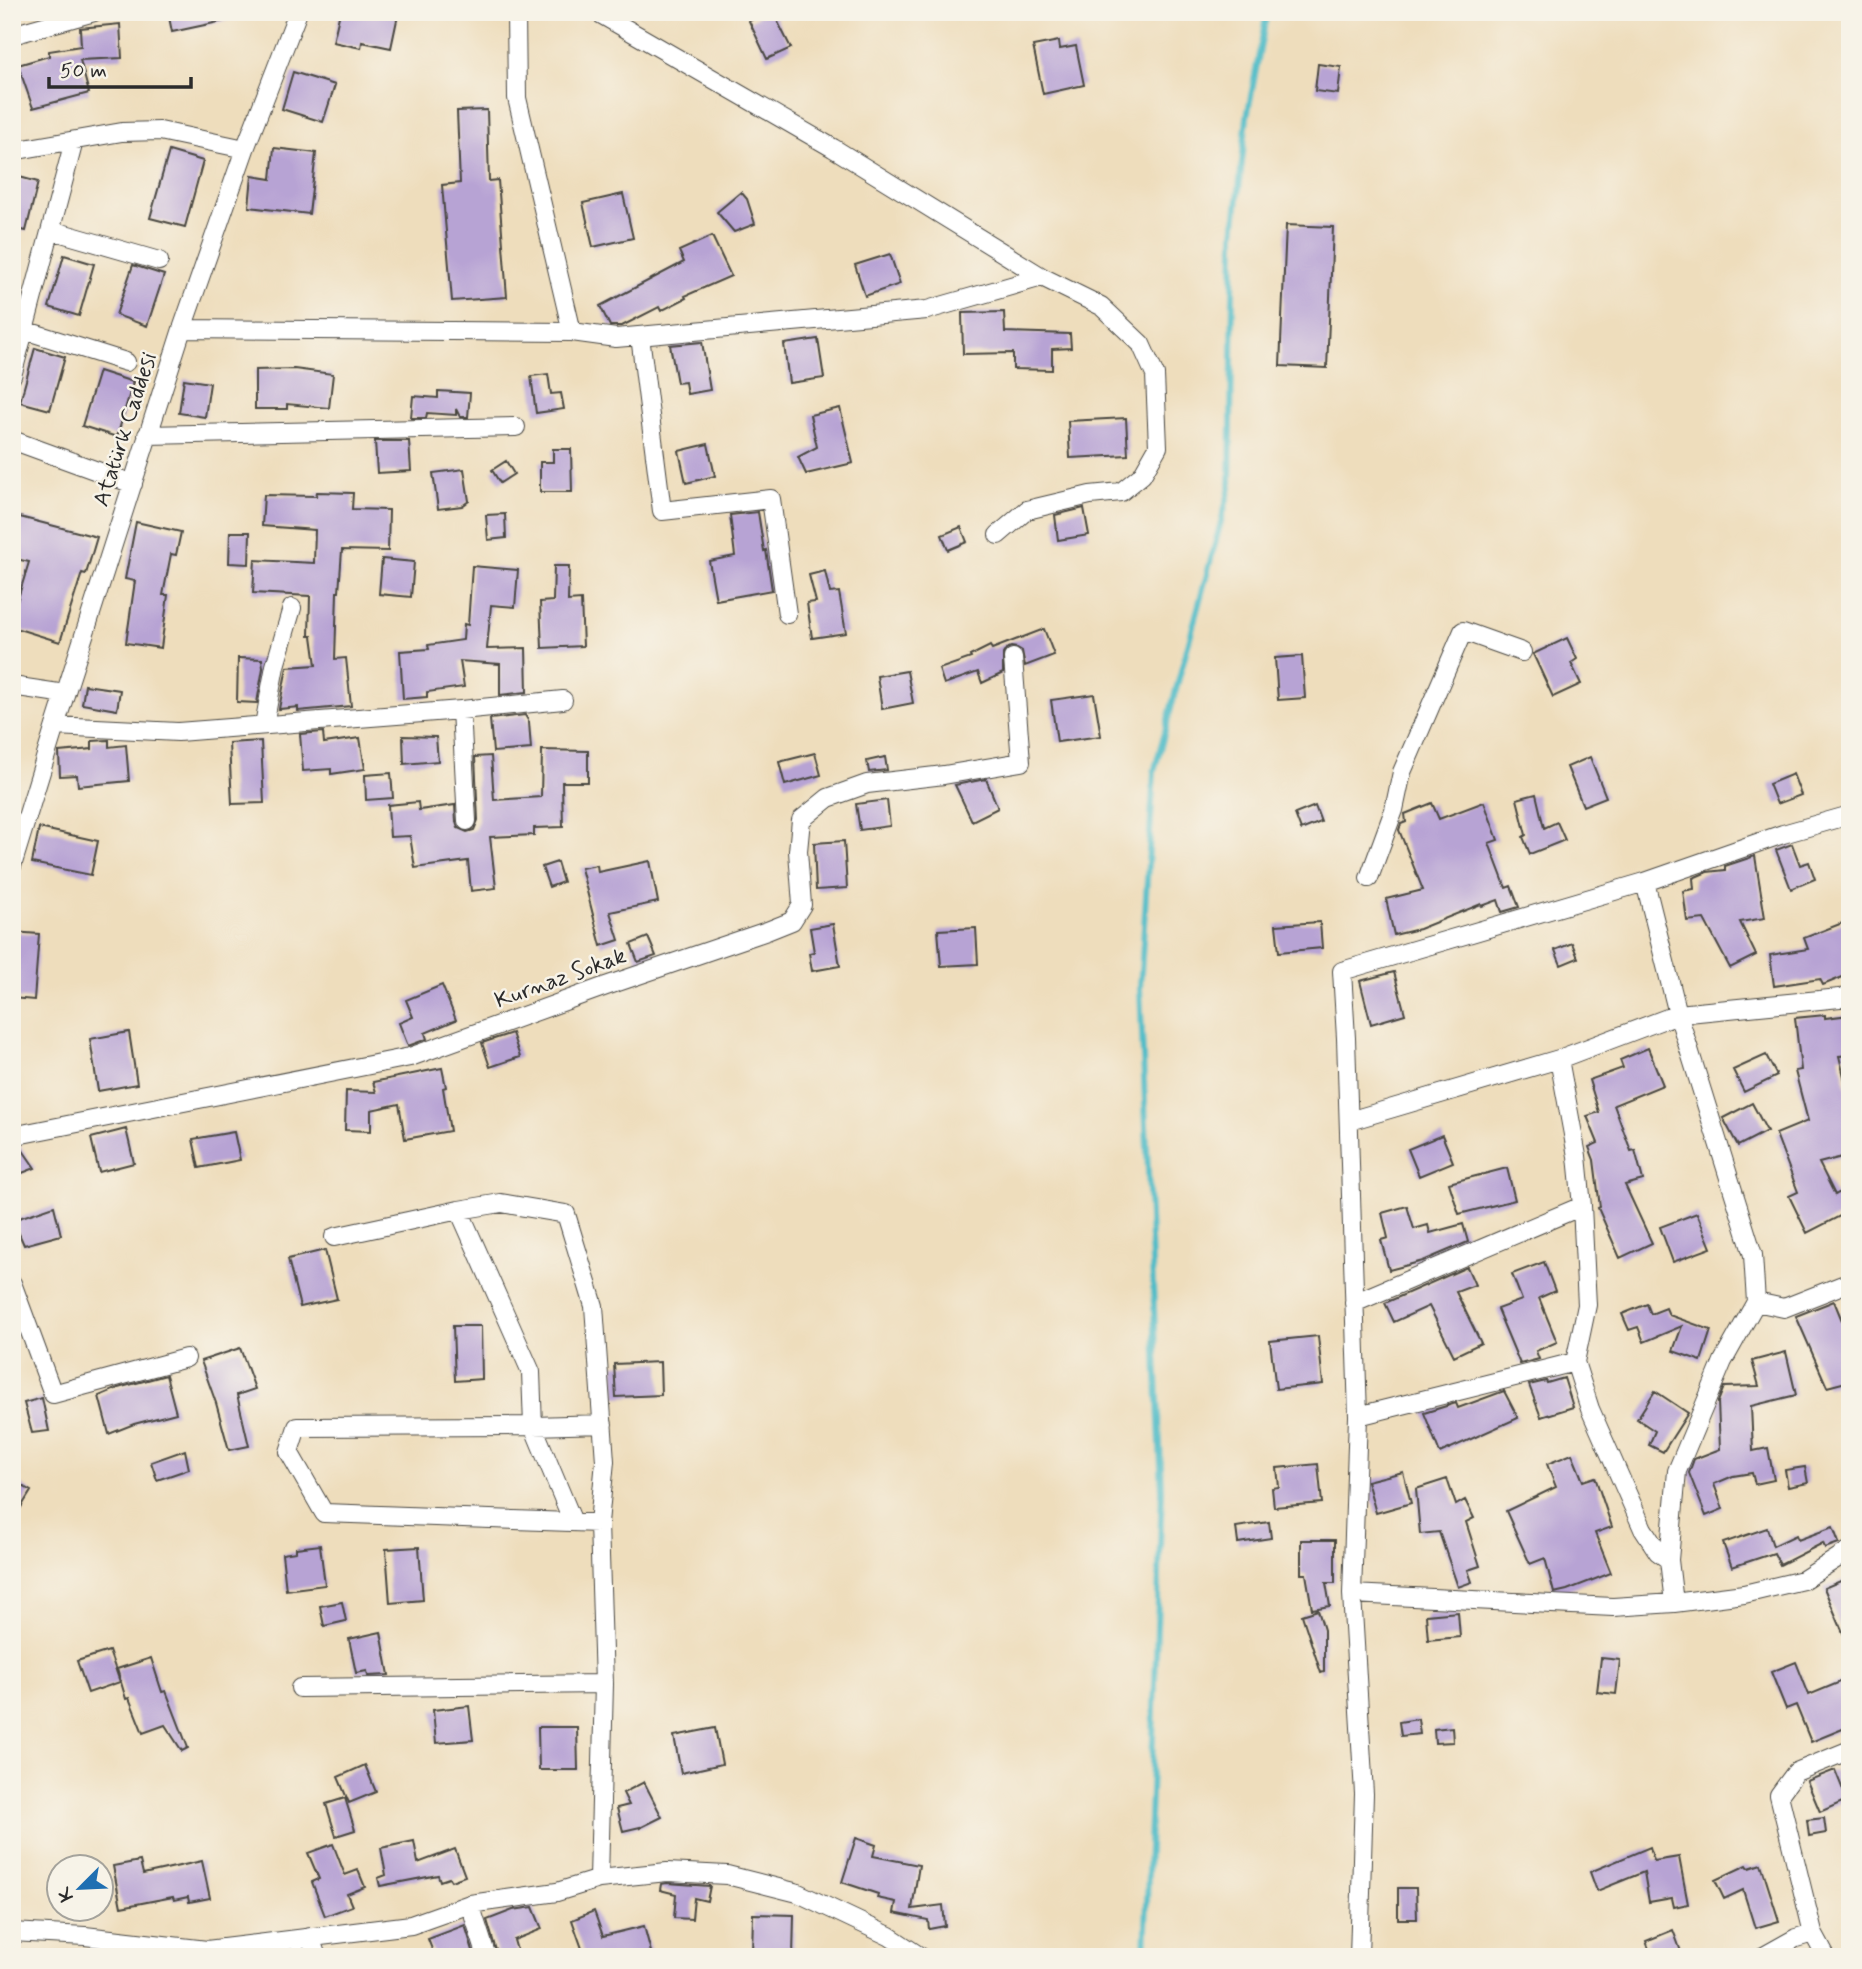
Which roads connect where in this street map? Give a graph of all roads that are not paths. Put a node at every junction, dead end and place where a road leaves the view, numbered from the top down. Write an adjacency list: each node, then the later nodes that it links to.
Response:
1 (94, 12): 5 (street)
2 (298, 12): 7 (street, Atatürk Caddesi)
3 (516, 12): 14 (street)
4 (597, 12): 11 (street)
5 (12, 35)
6 (74, 142): 7 (street); 8 (street); 9 (street)
7 (245, 149): 12 (street, Atatürk Caddesi)
8 (12, 151)
9 (51, 230): 10 (street); 13 (street)
10 (159, 261)
11 (1042, 277): 15 (street); 22 (street)
12 (182, 329): 14 (street); 19 (street, Atatürk Caddesi)
13 (24, 330): 16 (street); 17 (street)
14 (572, 332): 15 (street)
15 (640, 336): 24 (street)
16 (127, 362)
17 (12, 376)
18 (516, 427): 19 (street)
19 (147, 435): 21 (street, Atatürk Caddesi)
20 (12, 440): 21 (street)
21 (133, 484): 28 (street, Atatürk Caddesi)
22 (998, 535)
23 (292, 608): 31 (street)
24 (787, 614)
25 (1522, 652): 36 (street)
26 (1013, 658): 42 (street, Kurnaz Sokak)
27 (12, 686): 28 (street)
28 (65, 694): 32 (street, Atatürk Caddesi)
29 (563, 700): 30 (street)
30 (461, 710): 31 (street); 34 (street)
31 (264, 725): 32 (street)
32 (55, 726): 35 (street, Atatürk Caddesi)
33 (1850, 815): 37 (street)
34 (467, 821)
35 (12, 866)
36 (1369, 878)
37 (1645, 881): 39 (street); 41 (street)
38 (1850, 997): 39 (street)
39 (1678, 1014): 40 (street); 48 (street)
40 (1559, 1059): 41 (street); 43 (street)
41 (1349, 1121): 49 (street)
42 (12, 1136)
43 (1582, 1206): 49 (street); 51 (street)
44 (459, 1210): 45 (street); 53 (street); 54 (street)
45 (334, 1237)
46 (1850, 1282): 48 (street)
47 (12, 1283): 50 (street)
48 (1756, 1301): 58 (street)
49 (1354, 1303): 52 (street)
50 (186, 1358)
51 (1575, 1362): 52 (street); 58 (street)
52 (1358, 1416): 59 (street)
53 (603, 1424): 54 (street); 56 (street)
54 (533, 1426): 55 (street); 55 (street)
55 (573, 1522): 56 (street)
56 (599, 1523): 61 (street)
57 (1850, 1550): 60 (street)
58 (1668, 1559): 60 (street)
59 (1352, 1594): 60 (street); 72 (street)
60 (1674, 1603)
61 (604, 1684): 62 (street); 64 (street)
62 (300, 1688)
63 (1850, 1750): 67 (street)
64 (599, 1879): 65 (street); 71 (street)
65 (470, 1904): 68 (street); 70 (street)
66 (12, 1932): 68 (street)
67 (1813, 1933): 73 (street); 74 (street)
68 (310, 1937): 69 (street)
69 (317, 1957)
70 (487, 1957)
71 (921, 1957)
72 (1359, 1957)
73 (1762, 1957)
74 (1826, 1957)

